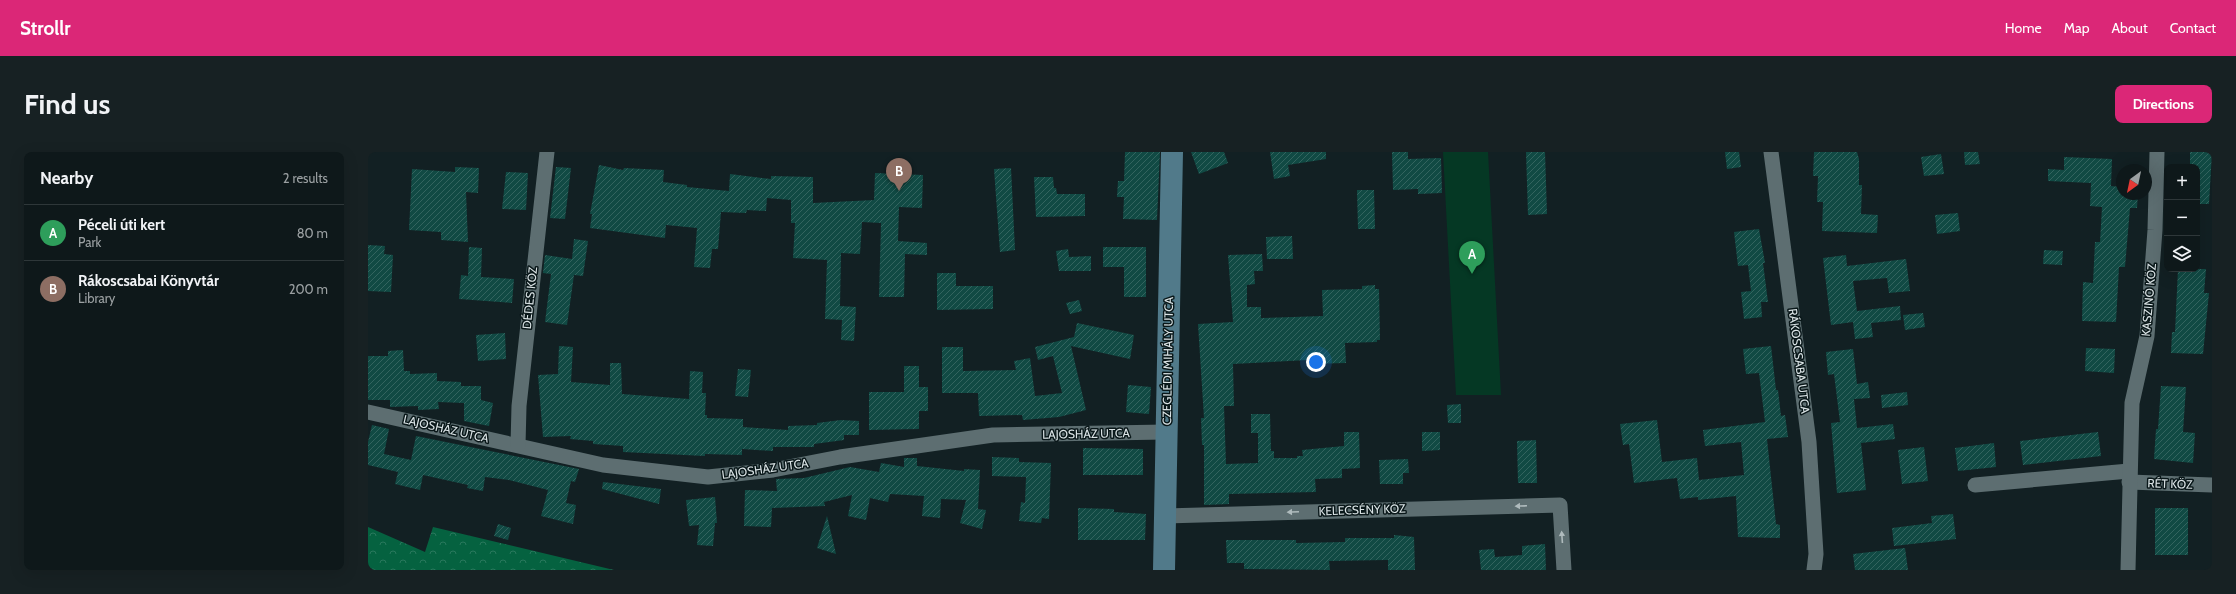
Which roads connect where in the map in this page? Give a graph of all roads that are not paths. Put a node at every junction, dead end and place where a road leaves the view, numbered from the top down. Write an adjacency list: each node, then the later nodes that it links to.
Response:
1 (547, 152): 7 (street, DÉDES KÖZ)
2 (1172, 152): 6 (main road, CZEGLÉDI MIHÁLY UTCA)
3 (1771, 152): 14 (street, RÁKOSCSABA UTCA)
4 (2157, 152): 8 (street, KASZINÓ KÖZ)
5 (368, 412): 7 (street, LAJOSHÁZ UTCA)
6 (1166, 432): 7 (street, LAJOSHÁZ UTCA); 11 (main road, CZEGLÉDI MIHÁLY UTCA)
7 (518, 445)
8 (2129, 477): 9 (street); 10 (street, RÉT KÖZ); 15 (street, KASZINÓ KÖZ)
9 (1975, 485)
10 (2212, 485)
11 (1165, 516): 12 (main road, CZEGLÉDI MIHÁLY UTCA); 13 (street, KELECSÉNY KÖZ, one-way to 11)
12 (1164, 570)
13 (1564, 570)
14 (1814, 570)
15 (2128, 570)

